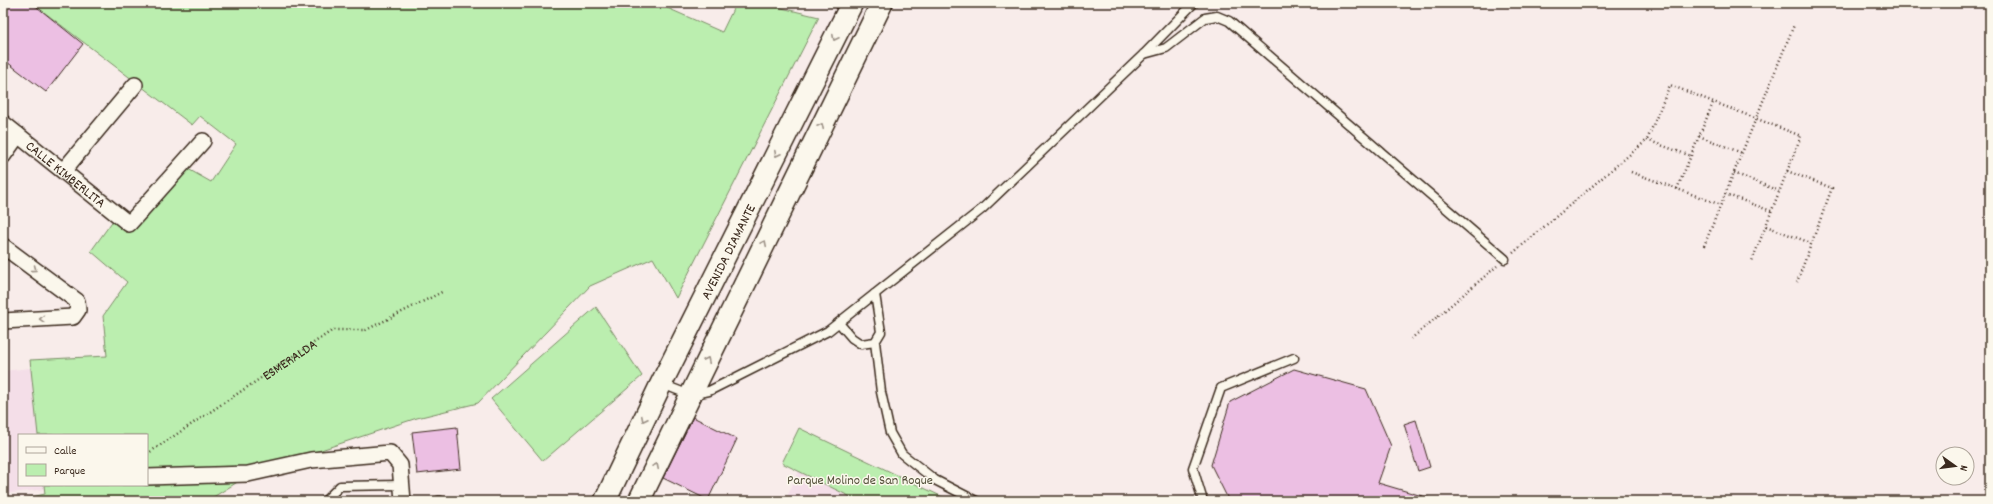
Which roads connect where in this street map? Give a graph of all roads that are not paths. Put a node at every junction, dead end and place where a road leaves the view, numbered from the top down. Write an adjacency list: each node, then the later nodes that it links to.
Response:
1 (852, 3): 18 (main road, AVENIDA DIAMANTE, one-way to 18)
2 (882, 3): 19 (main road, AVENIDA DIAMANTE, one-way to 2)
3 (1194, 3): 4 (lane)
4 (1144, 54): 12 (lane); 13 (lane)
5 (135, 85): 10 (street)
6 (3, 123): 7 (street, CALLE KIMBERLITA)
7 (18, 135): 9 (street); 10 (street, CALLE KIMBERLITA)
8 (203, 141): 10 (street, CALLE KIMBERLITA)
9 (3, 156)
10 (64, 170)
11 (3, 246): 14 (street, one-way to 14)
12 (1506, 259)
13 (875, 294): 15 (lane); 16 (lane)
14 (3, 321)
15 (839, 322): 16 (lane); 19 (lane)
16 (875, 342): 26 (lane)
17 (1294, 358): 27 (lane)
18 (661, 384): 19 (lane); 24 (main road, AVENIDA DIAMANTE, one-way to 24)
19 (690, 395): 25 (main road, AVENIDA DIAMANTE, one-way to 19)
20 (148, 477): 21 (street)
21 (401, 486): 22 (lane); 23 (street)
22 (325, 501)
23 (402, 501)
24 (605, 501)
25 (639, 501)
26 (976, 501)
27 (1203, 501)

